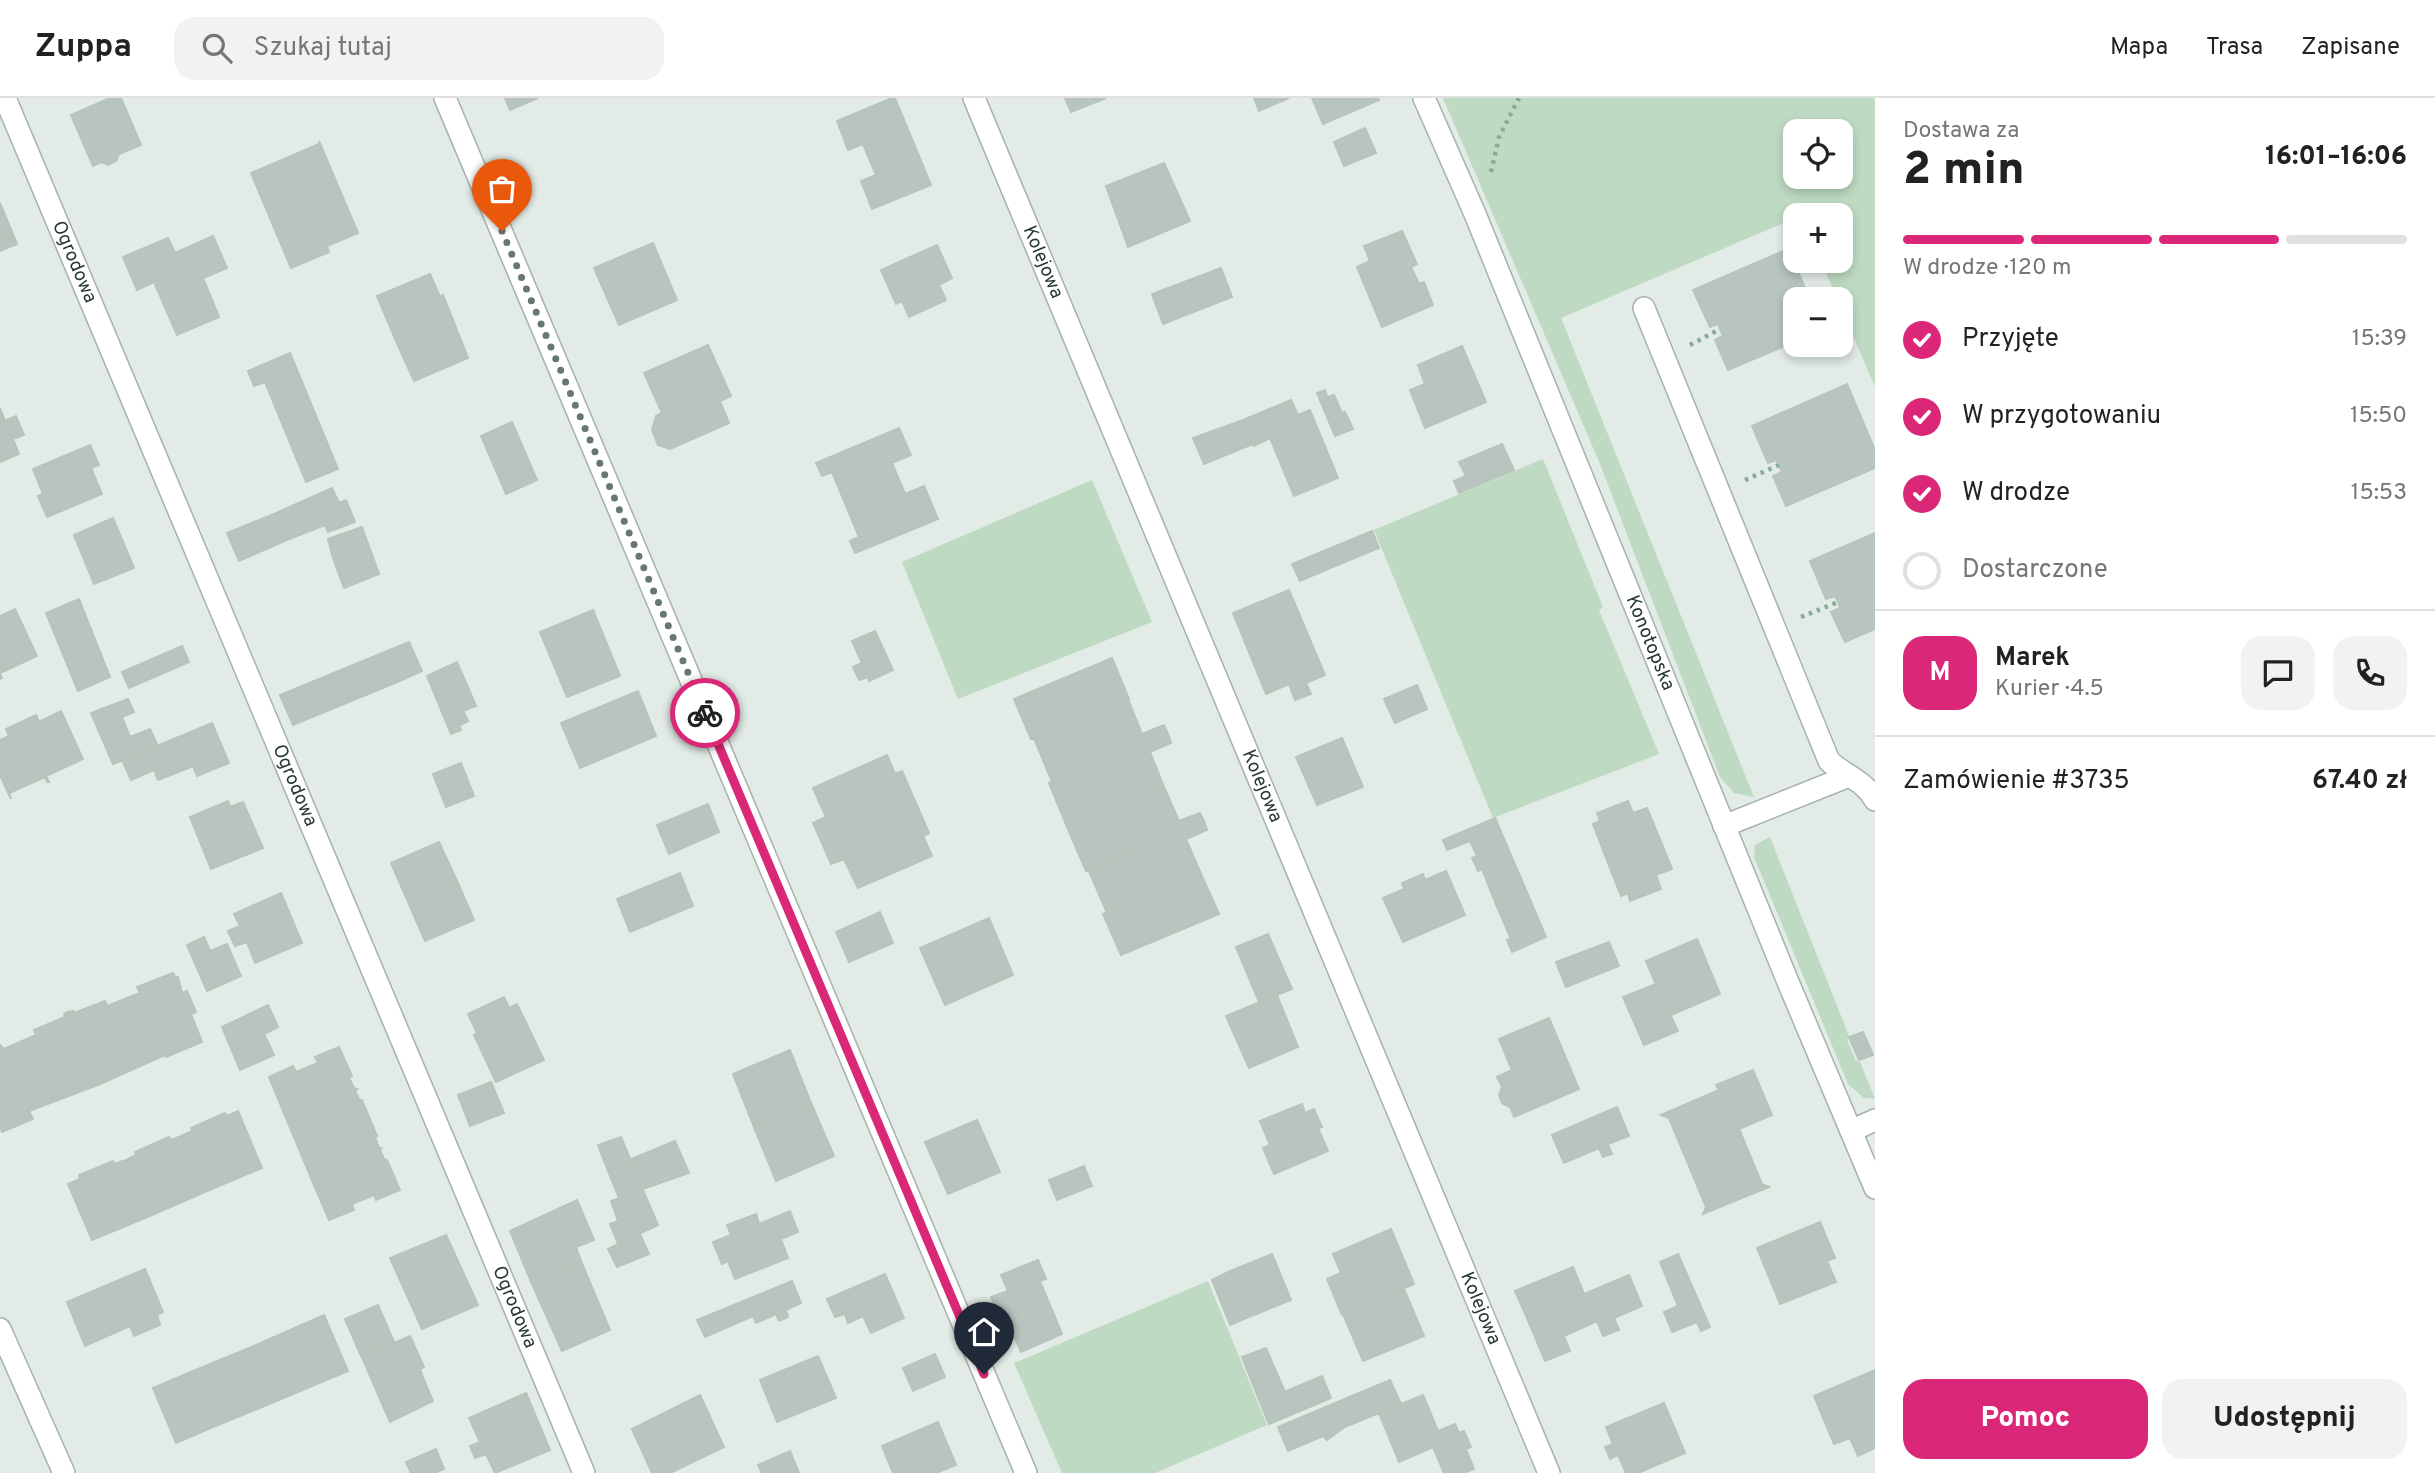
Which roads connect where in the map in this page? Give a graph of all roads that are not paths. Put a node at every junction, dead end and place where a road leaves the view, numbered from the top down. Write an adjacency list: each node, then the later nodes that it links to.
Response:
1 (5, 98): 14 (street, Ogrodowa)
2 (445, 98): 15 (street)
3 (974, 98): 16 (street, Kolejowa)
4 (1424, 98): 8 (street, Konotopska)
5 (1644, 309): 6 (street)
6 (1849, 775): 7 (street); 8 (street)
7 (1875, 800)
8 (1724, 826): 10 (street, Konotopska)
9 (1875, 1120): 10 (street)
10 (1851, 1131): 11 (street, Konotopska)
11 (1875, 1188)
12 (0, 1329): 13 (street)
13 (64, 1473)
14 (584, 1473)
15 (1026, 1473)
16 (1549, 1473)

